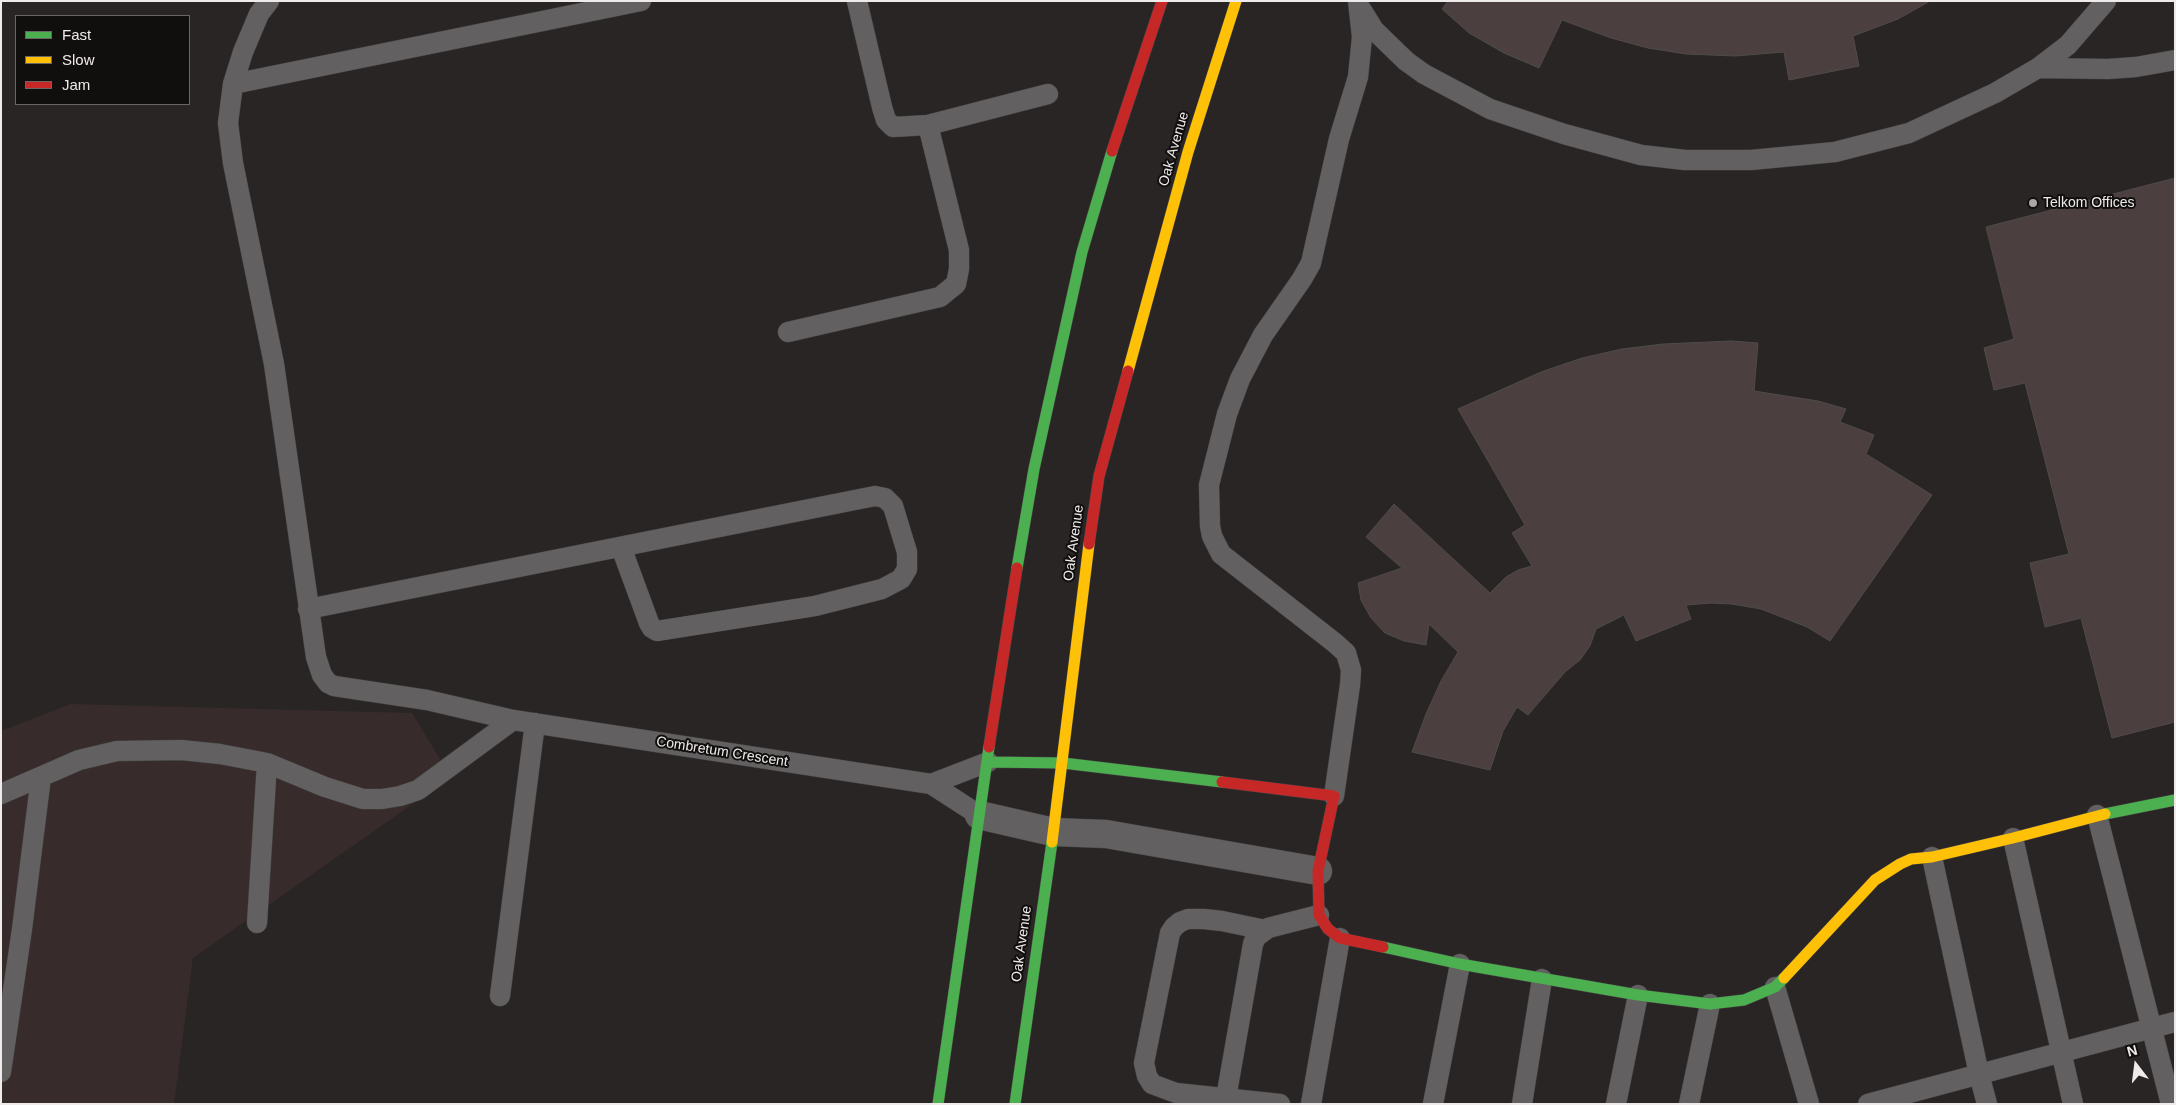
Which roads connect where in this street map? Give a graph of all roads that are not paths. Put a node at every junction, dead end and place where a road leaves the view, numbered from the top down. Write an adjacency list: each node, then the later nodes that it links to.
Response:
1 (269, 1): 10 (lane)
2 (641, 1): 10 (lane)
3 (857, 1): 12 (lane)
4 (1162, 1): 18 (street)
5 (1236, 1): 20 (street, Oak Avenue)
6 (2106, 1): 9 (lane)
7 (1359, 4): 9 (lane); 24 (lane)
8 (2175, 60): 9 (lane)
9 (2038, 68)
10 (233, 84): 15 (lane)
11 (1048, 94): 12 (lane)
12 (928, 125): 13 (lane)
13 (788, 332)
14 (621, 547): 14 (lane); 15 (lane)
15 (308, 609): 16 (lane, Combretum Crescent)
16 (513, 720): 17 (lane, Combretum Crescent); 19 (lane)
17 (535, 723): 22 (lane, Combretum Crescent); 40 (lane)
18 (988, 762): 20 (street); 22 (lane); 26 (street)
19 (267, 763): 21 (lane); 33 (lane)
20 (1063, 763): 24 (street); 28 (street, Oak Avenue)
21 (41, 777): 23 (lane); 45 (lane)
22 (932, 784): 26 (lane, Combretum Crescent)
23 (1, 794)
24 (1334, 796): 31 (street)
25 (2175, 800): 27 (street)
26 (979, 815): 28 (street); 48 (street)
27 (2097, 816): 29 (street); 43 (lane)
28 (1053, 832): 31 (street); 49 (street, Oak Avenue)
29 (2013, 838): 30 (street); 44 (lane)
30 (1932, 857): 38 (street); 46 (lane)
31 (1318, 871): 32 (street)
32 (1319, 915): 34 (lane); 35 (street)
33 (257, 923)
34 (1265, 930): 47 (lane); 47 (lane)
35 (1340, 938): 36 (street); 51 (lane)
36 (1460, 964): 37 (street); 52 (lane)
37 (1542, 979): 39 (street); 53 (lane)
38 (1775, 987): 41 (street); 56 (lane)
39 (1638, 995): 41 (street); 54 (lane)
40 (500, 996)
41 (1710, 1004): 55 (lane)
42 (2175, 1022): 43 (lane)
43 (2152, 1028): 44 (lane); 60 (lane)
44 (2060, 1052): 46 (lane); 59 (lane)
45 (1, 1072)
46 (1979, 1074): 57 (lane); 58 (lane)
47 (1226, 1098): 50 (lane)
48 (938, 1104)
49 (1015, 1104)
50 (1280, 1104)
51 (1311, 1104)
52 (1433, 1104)
53 (1522, 1104)
54 (1616, 1104)
55 (1689, 1104)
56 (1809, 1104)
57 (1868, 1104)
58 (1988, 1104)
59 (2073, 1104)
60 (2171, 1104)

